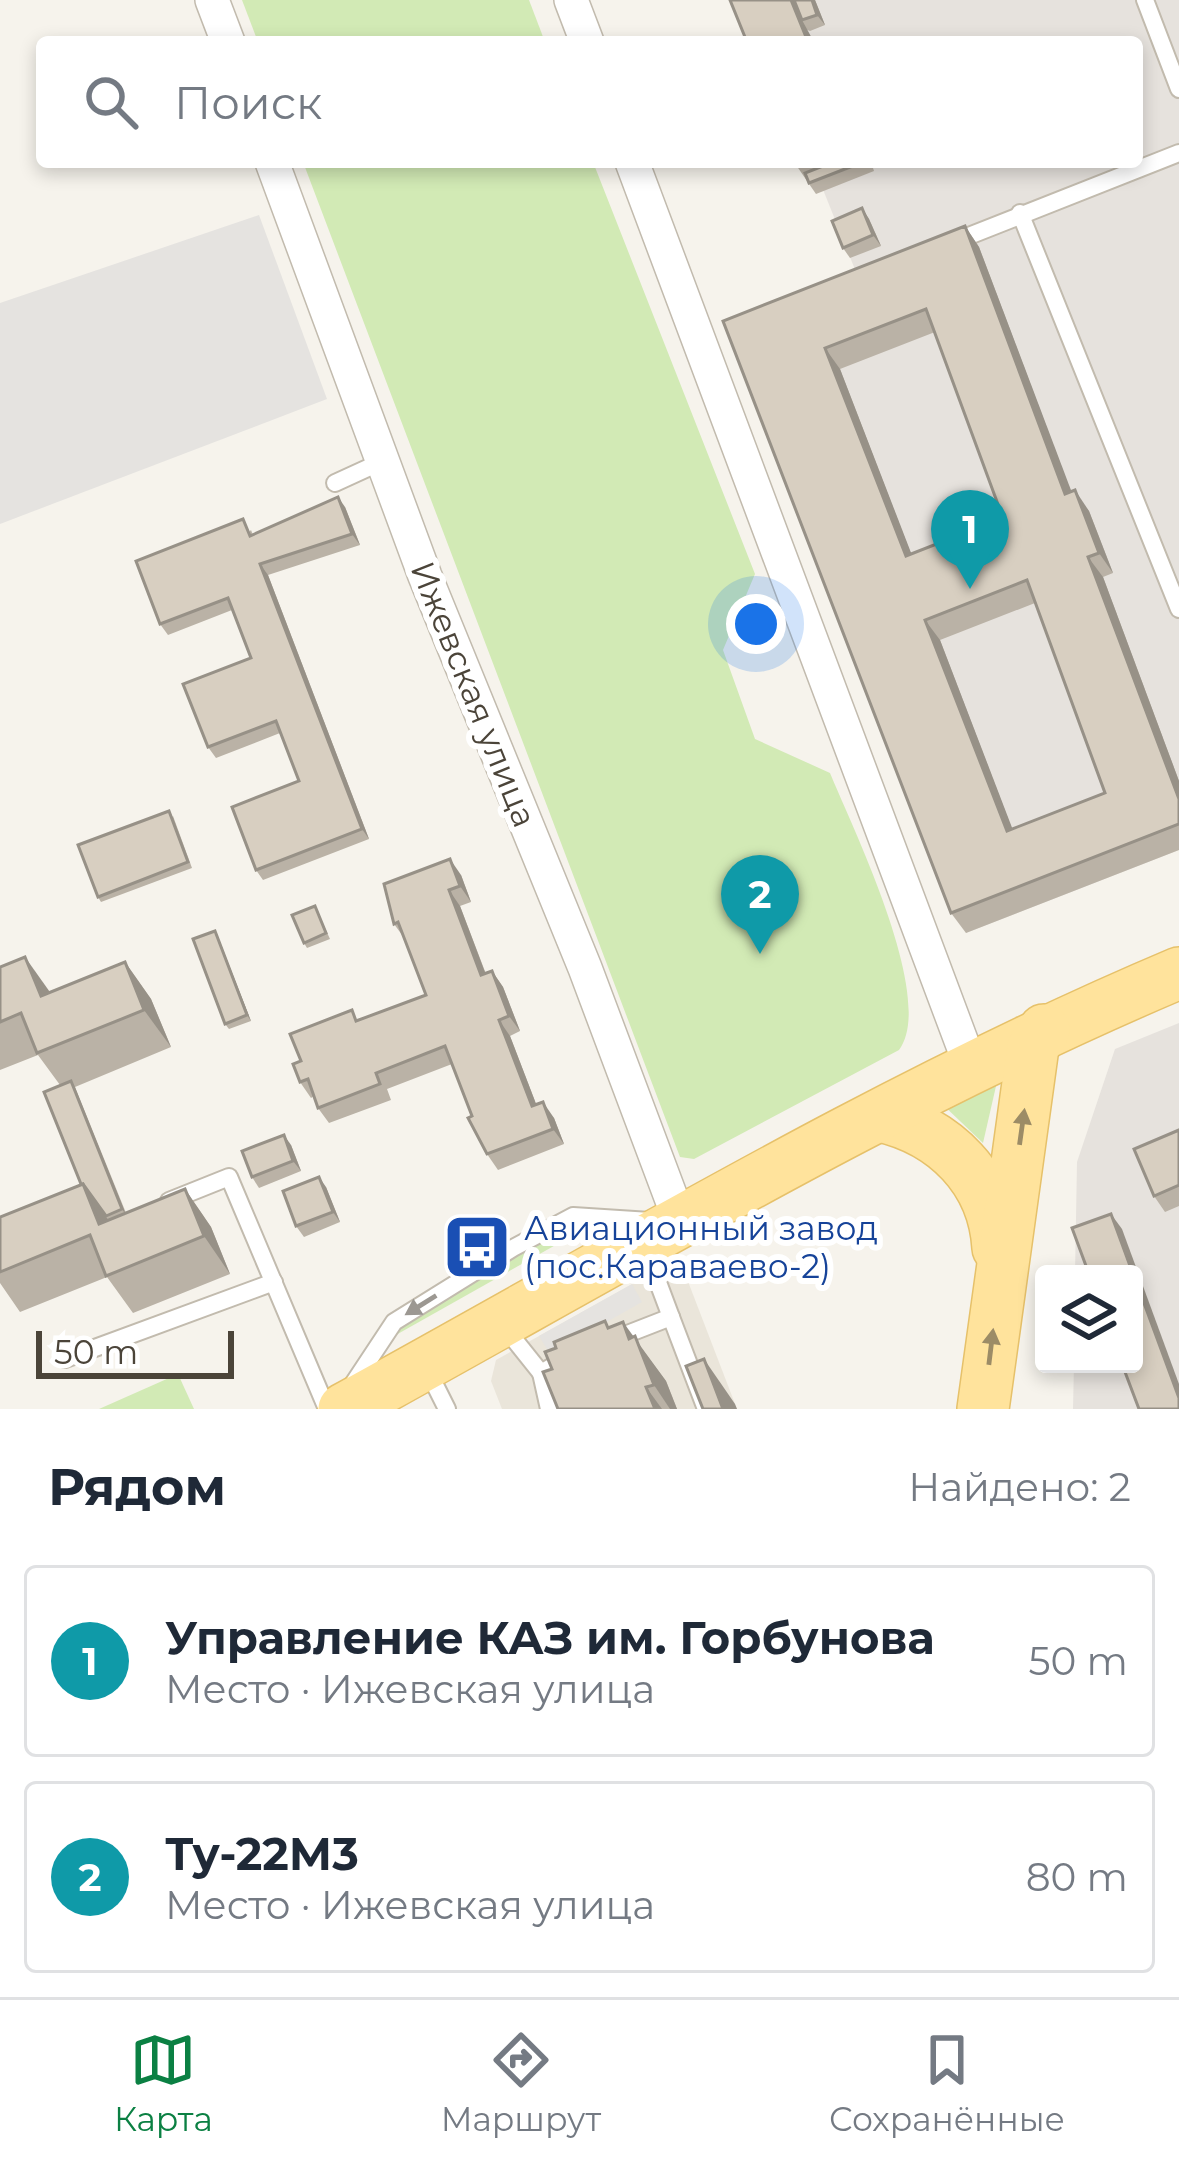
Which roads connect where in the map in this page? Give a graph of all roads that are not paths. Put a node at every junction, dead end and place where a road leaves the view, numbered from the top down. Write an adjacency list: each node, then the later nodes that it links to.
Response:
1 (212, 0): 4 (street)
2 (571, 0): 5 (street)
3 (1145, 0): 6 (lane)
4 (225, 36)
5 (584, 36)
6 (1179, 88)
7 (1179, 153): 8 (lane)
8 (1143, 167)
9 (274, 168): 14 (street, Ижевская улица)
10 (635, 168): 19 (street)
11 (1139, 168): 12 (lane)
12 (1020, 213): 13 (lane); 16 (lane)
13 (940, 248)
14 (383, 461): 15 (lane); 22 (street, Ижевская улица)
15 (335, 483)
16 (1179, 609)
17 (1179, 973): 18 (main road)
18 (1044, 1030): 19 (main road); 24 (main road, one-way to 18)
19 (971, 1067): 20 (main road)
20 (880, 1116): 22 (main road); 24 (main road)
21 (146, 1210): 23 (lane)
22 (663, 1234): 25 (lane); 26 (main road); 30 (lane, one-way to 30)
23 (274, 1282): 27 (lane); 30 (lane)
24 (1000, 1284): 33 (main road, one-way to 24)
25 (671, 1317): 28 (lane); 32 (lane)
26 (501, 1323): 28 (lane); 29 (main road)
27 (65, 1359)
28 (542, 1373): 31 (lane)
29 (436, 1387): 30 (main road)
30 (335, 1409)
31 (549, 1409)
32 (706, 1409)
33 (983, 1409)

